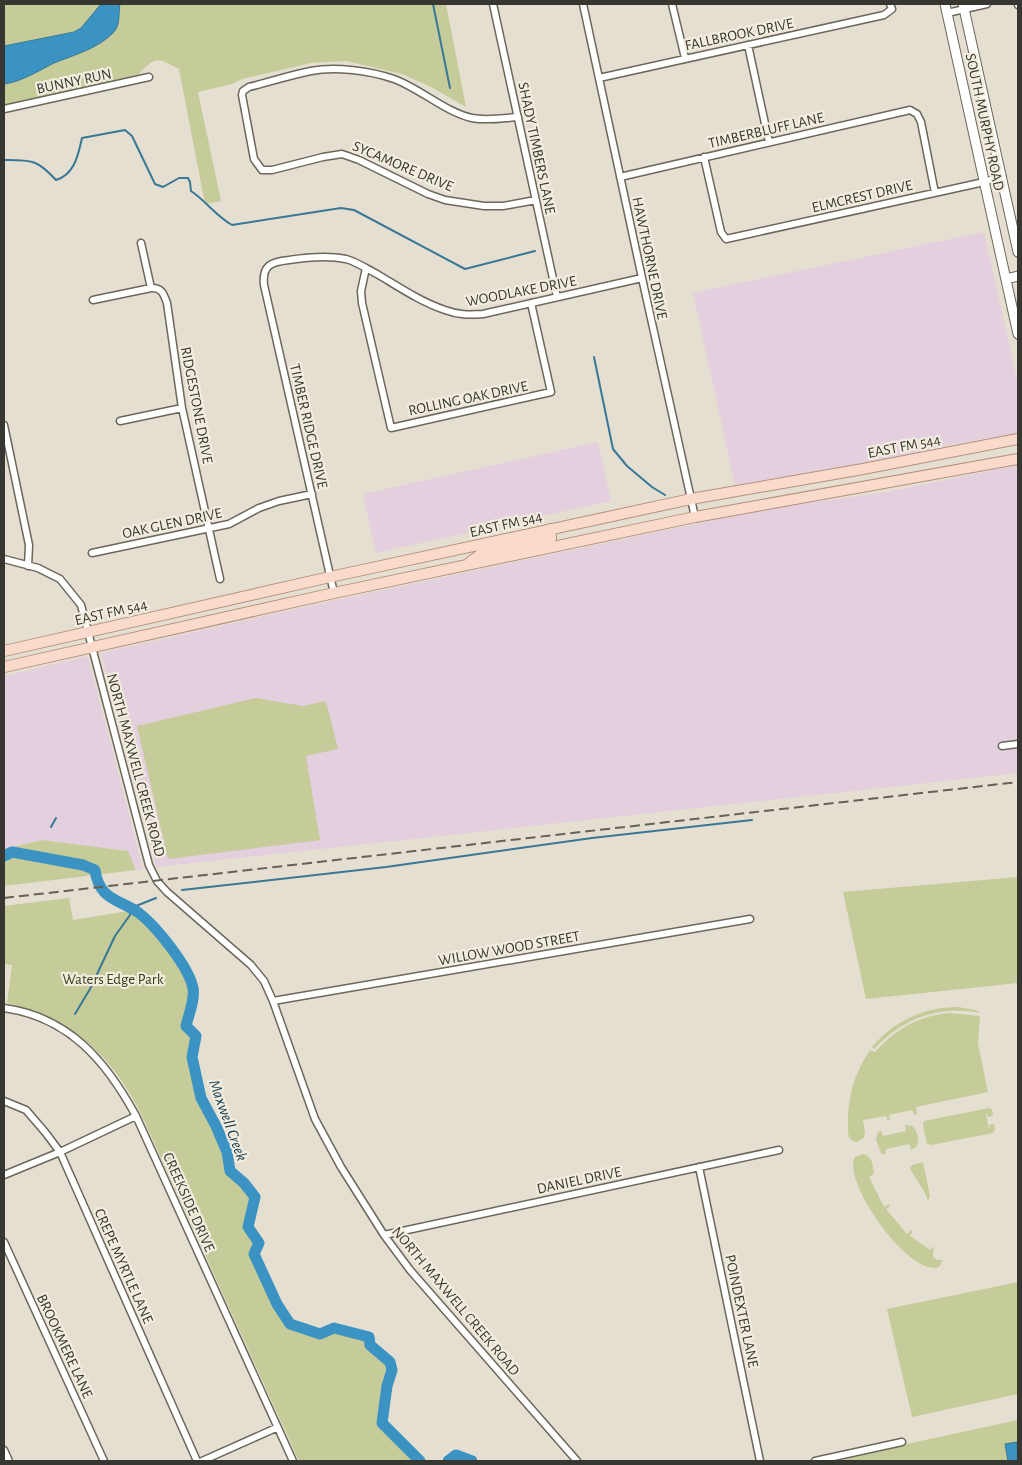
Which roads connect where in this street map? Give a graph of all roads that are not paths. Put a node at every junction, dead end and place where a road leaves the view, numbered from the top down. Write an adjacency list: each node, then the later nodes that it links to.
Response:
1 (493, 4): 13 (street, SHADY TIMBERS LANE)
2 (583, 4): 11 (street, HAWTHORNE DRIVE)
3 (672, 4): 9 (street)
4 (890, 4): 8 (street, FALLBROOK DRIVE)
5 (987, 4): 6 (street)
6 (963, 6): 7 (street); 16 (main road, SOUTH MURPHY ROAD)
7 (946, 8): 18 (main road, SOUTH MURPHY ROAD)
8 (748, 45): 9 (street, FALLBROOK DRIVE); 14 (street)
9 (684, 58): 11 (street, FALLBROOK DRIVE)
10 (149, 78): 12 (street, BUNNY RUN)
11 (599, 78): 17 (street, HAWTHORNE DRIVE)
12 (4, 109)
13 (518, 117): 20 (street, SHADY TIMBERS LANE); 20 (street, SYCAMORE DRIVE)
14 (768, 142): 15 (street, TIMBERBLUFF LANE); 19 (street, TIMBERBLUFF LANE)
15 (704, 157): 17 (street, TIMBERBLUFF LANE); 19 (street, ELMCREST DRIVE)
16 (1002, 176): 18 (street, ELMCREST DRIVE); 22 (main road, SOUTH MURPHY ROAD)
17 (620, 177): 26 (street, HAWTHORNE DRIVE)
18 (984, 182): 19 (street, ELMCREST DRIVE); 27 (main road, SOUTH MURPHY ROAD)
19 (934, 193)
20 (536, 200): 29 (street, SHADY TIMBERS LANE)
21 (141, 243): 28 (street)
22 (1018, 252)
23 (268, 266): 24 (street, WOODLAKE DRIVE); 40 (street, TIMBER RIDGE DRIVE)
24 (366, 268): 31 (street, WOODLAKE DRIVE); 31 (street, ROLLING OAK DRIVE)
25 (1018, 276): 27 (main road)
26 (642, 278): 29 (street, WOODLAKE DRIVE); 41 (street, HAWTHORNE DRIVE)
27 (1006, 279): 32 (main road, SOUTH MURPHY ROAD)
28 (151, 288): 30 (street); 33 (street, RIDGESTONE DRIVE)
29 (557, 298): 31 (street, WOODLAKE DRIVE)
30 (93, 300)
31 (531, 303)
32 (1018, 334)
33 (182, 408): 34 (street); 43 (street, RIDGESTONE DRIVE)
34 (120, 421)
35 (4, 425): 48 (street)
36 (1018, 439): 38 (main road, EAST FM 544)
37 (1018, 459): 39 (main road, EAST FM 544)
38 (900, 462): 39 (main road); 41 (main road, EAST FM 544)
39 (902, 480): 42 (main road, EAST FM 544)
40 (312, 494): 43 (street, OAK GLEN DRIVE); 49 (street, TIMBER RIDGE DRIVE)
41 (691, 499): 42 (street, HAWTHORNE DRIVE); 44 (main road, EAST FM 544)
42 (695, 517): 47 (main road, EAST FM 544)
43 (209, 528): 45 (street, OAK GLEN DRIVE); 50 (street, RIDGESTONE DRIVE)
44 (550, 529): 47 (main road); 49 (main road, EAST FM 544)
45 (92, 553)
46 (4, 559): 48 (street, NORTH MAXWELL CREEK ROAD)
47 (465, 565): 51 (main road, EAST FM 544)
48 (28, 566): 52 (street, NORTH MAXWELL CREEK ROAD)
49 (330, 577): 51 (street, TIMBER RIDGE DRIVE); 52 (main road, EAST FM 544)
50 (220, 579)
51 (334, 593): 53 (main road, EAST FM 544)
52 (89, 632): 53 (street, NORTH MAXWELL CREEK ROAD); 54 (main road, EAST FM 544)
53 (92, 646): 55 (main road, EAST FM 544); 59 (street, NORTH MAXWELL CREEK ROAD)
54 (4, 651)
55 (4, 667)
56 (1018, 744): 57 (street)
57 (1002, 746)
58 (750, 919): 59 (street, WILLOW WOOD STREET)
59 (273, 1002): 67 (street, NORTH MAXWELL CREEK ROAD)
60 (4, 1008): 62 (street, CREEKSIDE DRIVE)
61 (4, 1101): 64 (street, CREPE MYRTLE LANE)
62 (136, 1116): 64 (street); 69 (street, CREEKSIDE DRIVE)
63 (779, 1150): 65 (street, DANIEL DRIVE)
64 (60, 1152): 66 (street); 74 (street, CREPE MYRTLE LANE)
65 (699, 1167): 67 (street, DANIEL DRIVE); 78 (street, POINDEXTER LANE)
66 (4, 1175)
67 (384, 1235): 77 (street, NORTH MAXWELL CREEK ROAD)
68 (4, 1242): 73 (street, BROOKMERE LANE)
69 (276, 1428): 75 (street); 76 (street, CREEKSIDE DRIVE)
70 (902, 1442): 79 (street)
71 (4, 1450): 72 (street)
72 (9, 1461)
73 (104, 1461)
74 (197, 1461)
75 (202, 1461)
76 (293, 1461)
77 (577, 1461)
78 (760, 1461)
79 (815, 1461)

